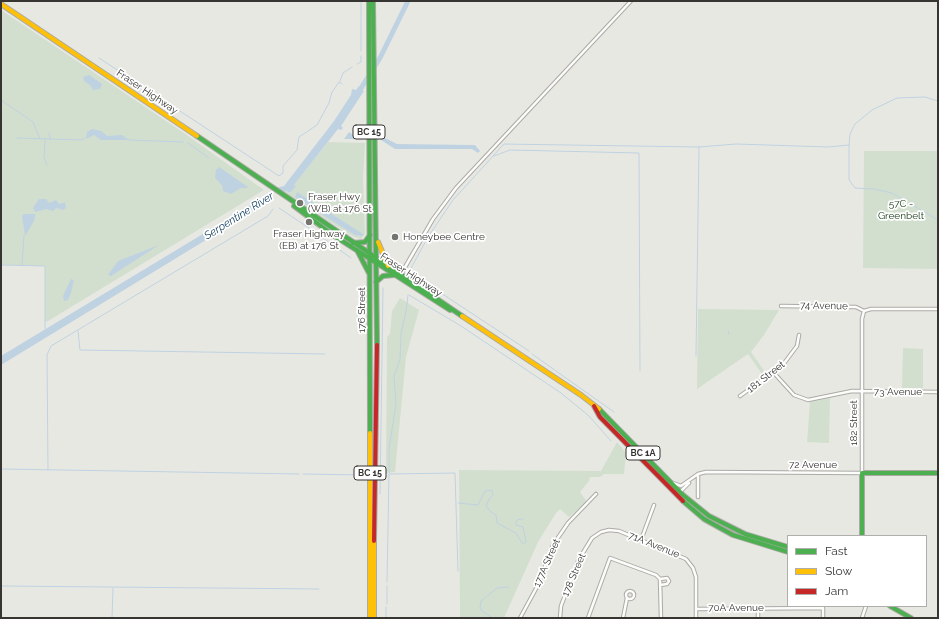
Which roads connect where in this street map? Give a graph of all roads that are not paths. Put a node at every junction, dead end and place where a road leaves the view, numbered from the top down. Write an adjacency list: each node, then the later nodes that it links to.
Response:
1 (369, 1): 6 (main road, 176 Street / BC 15)
2 (372, 1): 7 (main road, 176 Street / BC 15)
3 (631, 1): 13 (street)
4 (1, 4): 5 (main road, Fraser Highway)
5 (282, 196): 8 (main road, Fraser Highway); 9 (main road, Fraser Highway)
6 (370, 235): 8 (main road); 10 (main road, 176 Street / BC 15)
7 (376, 239): 11 (main road, 176 Street / BC 15); 12 (main road)
8 (353, 243): 10 (main road, Fraser Highway)
9 (357, 250): 10 (main road, Fraser Highway); 14 (main road)
10 (370, 256): 11 (main road, Fraser Highway / BC 1A); 14 (main road, 176 Street / BC 15)
11 (376, 260): 12 (main road, Fraser Highway / BC 1A); 15 (main road, Fraser Highway / BC 1A); 16 (main road, 176 Street / BC 15); 17 (main road)
12 (388, 266): 13 (main road, Fraser Highway / BC 1A)
13 (401, 274): 17 (main road, Fraser Highway / BC 1A)
14 (370, 275): 49 (main road, 176 Street / BC 15)
15 (394, 275): 16 (main road); 17 (main road, Fraser Highway / BC 1A)
16 (376, 282): 50 (main road, BC 15)
17 (435, 299): 26 (main road, Fraser Highway / BC 1A)
18 (781, 306): 20 (street, 74 Avenue)
19 (938, 309): 20 (street, 74 Avenue)
20 (864, 311): 23 (street, 182 Street)
21 (799, 335): 22 (street, 181 Street)
22 (774, 373): 23 (street, 73 Avenue); 25 (street, 181 Street)
23 (862, 391): 24 (street, 73 Avenue); 27 (street, 182 Street)
24 (938, 392)
25 (740, 396)
26 (589, 401): 31 (main road, Fraser Highway / BC 1A); 34 (main road, Fraser Highway / BC 1A)
27 (862, 473): 28 (main road, 72 Avenue); 29 (street, 72 Avenue); 38 (main road, 182 Street)
28 (938, 473)
29 (698, 474): 30 (street); 35 (street)
30 (690, 481): 31 (street); 32 (street)
31 (672, 483): 32 (main road, Fraser Highway / BC 1A)
32 (680, 492): 34 (street); 40 (main road, Fraser Highway / BC 1A)
33 (596, 494): 51 (street, 177A Street)
34 (676, 496): 41 (main road, Fraser Highway / BC 1A)
35 (698, 498)
36 (654, 505): 39 (street)
37 (596, 534): 39 (street, 71A Avenue); 52 (street, 178 Street)
38 (862, 535)
39 (641, 540): 48 (street, 71A Avenue)
40 (787, 547)
41 (787, 552)
42 (660, 579): 43 (street); 43 (street); 53 (street)
43 (660, 585): 55 (street)
44 (627, 598): 54 (street)
45 (866, 607): 59 (street)
46 (892, 607): 60 (main road)
47 (758, 608): 48 (street, 70A Avenue); 57 (street); 58 (street, 70A Avenue)
48 (696, 609): 56 (street, 71A Avenue)
49 (370, 618)
50 (374, 618)
51 (520, 618)
52 (560, 618)
53 (588, 618)
54 (623, 618)
55 (660, 618)
56 (696, 618)
57 (758, 618)
58 (824, 618)
59 (862, 618)
60 (911, 618)

